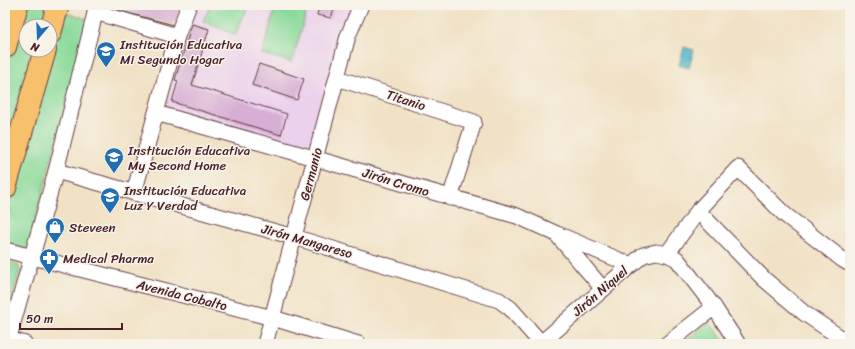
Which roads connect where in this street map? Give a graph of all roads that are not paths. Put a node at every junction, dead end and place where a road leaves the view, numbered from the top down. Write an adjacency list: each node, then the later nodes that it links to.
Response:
1 (17, 5): 8 (main road)
2 (58, 5): 6 (main road)
3 (189, 5): 7 (street)
4 (362, 5): 10 (street, Germanio)
5 (96, 9): 7 (street); 13 (street)
6 (54, 18)
7 (177, 36): 11 (street)
8 (5, 47)
9 (43, 58): 14 (main road)
10 (337, 78): 12 (street, Germanio); 16 (street, Titanio)
11 (156, 113): 12 (street, Jirón Cromo); 15 (street)
12 (315, 158): 16 (street, Jirón Cromo); 19 (street, Germanio)
13 (56, 171): 15 (street, Jirón Mangareso); 22 (street)
14 (5, 188)
15 (134, 194): 19 (street, Jirón Mangareso)
16 (450, 198): 18 (street, Jirón Cromo)
17 (698, 212): 21 (street); 23 (street); 35 (street)
18 (557, 234): 24 (street, Jirón Cromo); 25 (street)
19 (294, 237): 27 (street, Germanio); 32 (street, Jirón Mangareso)
20 (5, 250): 22 (street, Avenida Cobalto)
21 (667, 254): 24 (street, Jirón Niquel); 26 (street)
22 (31, 256): 27 (street, Avenida Cobalto); 28 (street)
23 (850, 264)
24 (631, 265): 25 (street, Jirón Niquel)
25 (603, 288): 32 (street, Jirón Niquel)
26 (714, 307): 33 (street); 34 (street)
27 (273, 318): 30 (street, Germanio); 31 (street, Avenida Cobalto)
28 (7, 342): 29 (street)
29 (25, 344)
30 (265, 344)
31 (358, 344)
32 (540, 344)
33 (667, 344)
34 (738, 344)
35 (850, 344)

